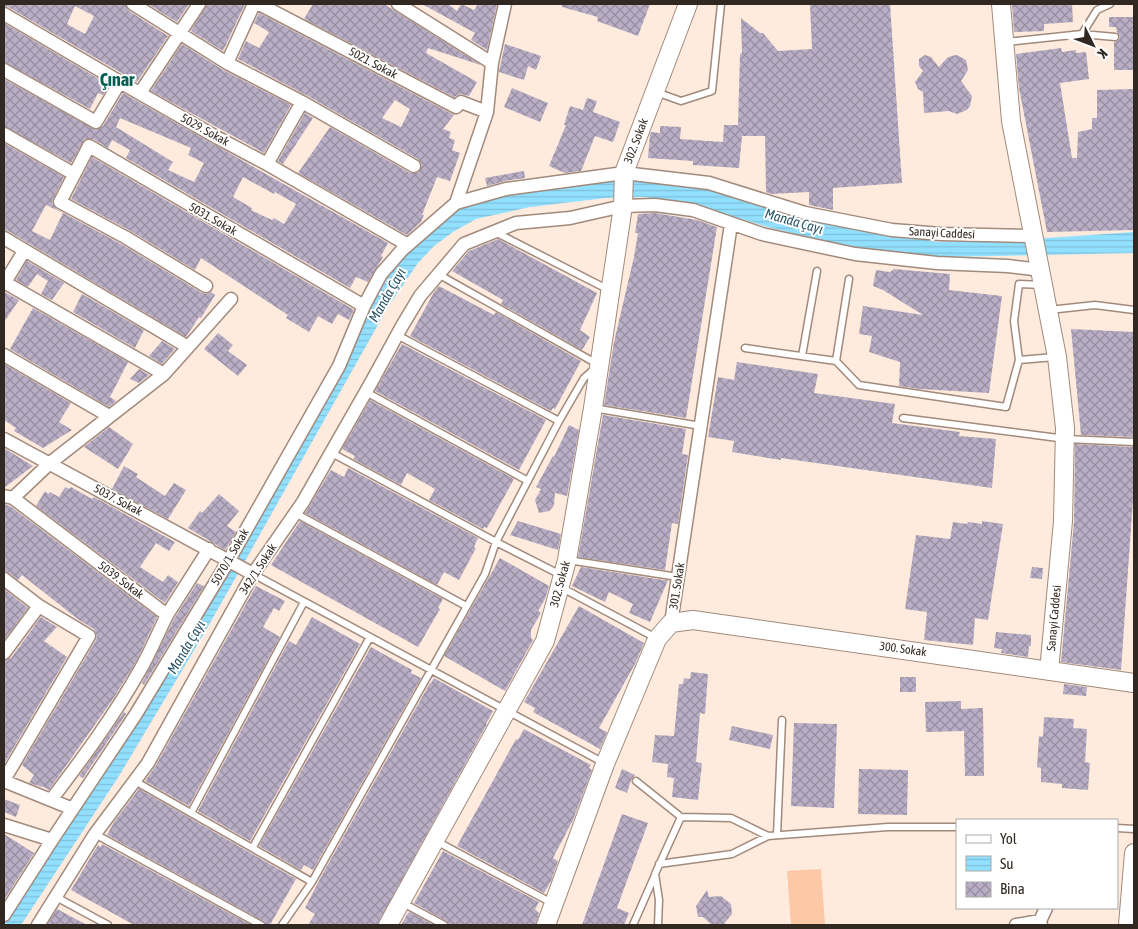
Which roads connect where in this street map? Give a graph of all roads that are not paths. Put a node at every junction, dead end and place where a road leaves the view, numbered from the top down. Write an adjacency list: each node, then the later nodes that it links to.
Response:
1 (133, 4): 12 (street)
2 (199, 4): 12 (street)
3 (254, 4): 16 (street)
4 (259, 4): 23 (street, 5021. Sokak)
5 (505, 4): 17 (street)
6 (688, 4): 20 (street, 302. Sokak)
7 (721, 4): 20 (lane)
8 (1001, 4): 15 (street, Sanayi Caddesi)
9 (1110, 4): 13 (lane)
10 (402, 5): 17 (street)
11 (4, 14): 19 (street, 5029. Sokak)
12 (180, 32): 16 (street); 21 (street)
13 (1082, 34): 14 (lane); 15 (lane)
14 (1115, 37)
15 (1004, 42): 34 (street, Sanayi Caddesi)
16 (227, 63): 22 (street)
17 (492, 64): 23 (street)
18 (4, 70): 19 (street)
19 (120, 82): 21 (street, 5029. Sokak)
20 (655, 92): 27 (street, 302. Sokak)
21 (140, 93): 25 (street, 5029. Sokak)
22 (302, 102): 25 (street); 26 (street)
23 (487, 112): 29 (street)
24 (4, 134): 28 (street)
25 (268, 164): 35 (street, 5029. Sokak)
26 (414, 166)
27 (624, 173): 29 (street, 302. Sokak); 30 (street, 302. Sokak); 34 (street, Sanayi Caddesi)
28 (74, 174): 42 (street); 45 (street, 5031. Sokak)
29 (456, 203): 35 (street, 5070/1. Sokak)
30 (623, 206): 31 (street, 342/1. Sokak); 32 (street, 342/1. Sokak); 43 (street, 302. Sokak)
31 (731, 224): 39 (street, 342/1. Sokak); 63 (street, 301. Sokak)
32 (494, 232): 38 (street, 342/1. Sokak); 43 (lane)
33 (4, 238): 36 (street)
34 (1033, 238): 39 (street, Sanayi Caddesi)
35 (408, 245): 45 (street, 5070/1. Sokak)
36 (24, 252): 41 (street); 49 (street)
37 (817, 271): 52 (lane)
38 (438, 274): 48 (street, 342/1. Sokak); 56 (lane)
39 (1041, 274): 46 (street, Sanayi Caddesi); 54 (lane)
40 (849, 279): 55 (lane)
41 (4, 283): 57 (street)
42 (206, 286)
43 (610, 291): 56 (street, 302. Sokak)
44 (231, 299): 49 (street)
45 (364, 306): 74 (street, 5070/1. Sokak)
46 (1048, 310): 47 (lane); 53 (street, Sanayi Caddesi)
47 (1134, 310)
48 (397, 335): 58 (street, 342/1. Sokak); 62 (lane)
49 (188, 347): 57 (street)
50 (745, 348): 52 (lane)
51 (4, 355): 60 (street)
52 (802, 356): 55 (lane)
53 (1057, 357): 54 (lane); 65 (street, Sanayi Caddesi)
54 (1019, 360): 55 (lane)
55 (836, 361)
56 (598, 365): 59 (street, 302. Sokak); 62 (lane)
57 (164, 374): 60 (street)
58 (366, 392): 67 (street, 342/1. Sokak); 69 (lane)
59 (592, 408): 63 (lane); 75 (street, 302. Sokak)
60 (109, 416): 68 (street)
61 (903, 418): 65 (lane)
62 (559, 421): 69 (lane)
63 (701, 426): 77 (street, 301. Sokak)
64 (4, 438): 68 (street, 5037. Sokak)
65 (1066, 439): 66 (lane); 88 (street, Sanayi Caddesi)
66 (1134, 442)
67 (330, 452): 71 (street, 342/1. Sokak); 72 (lane)
68 (50, 463): 70 (street); 73 (street, 5037. Sokak)
69 (528, 481): 72 (lane)
70 (8, 497): 82 (street, 5039. Sokak)
71 (296, 513): 76 (street, 342/1. Sokak); 81 (lane)
72 (496, 542): 75 (lane); 81 (lane)
73 (209, 549): 74 (street, 5037. Sokak); 82 (street)
74 (230, 561): 76 (street, 5037. Sokak); 97 (street, 5070/1. Sokak)
75 (565, 568): 77 (lane); 85 (lane); 90 (street, 302. Sokak)
76 (253, 574): 79 (lane); 94 (street, 342/1. Sokak)
77 (678, 577): 83 (street, 301. Sokak)
78 (4, 579): 80 (street)
79 (304, 602): 84 (lane); 98 (lane)
80 (39, 606): 86 (street); 93 (street)
81 (466, 606): 87 (lane)
82 (167, 615): 96 (street)
83 (671, 623): 85 (street, 301. Sokak); 88 (street, 300. Sokak)
84 (370, 637): 87 (lane); 109 (lane)
85 (657, 639): 92 (street, 301. Sokak)
86 (4, 654)
87 (430, 669): 90 (lane); 113 (lane)
88 (1049, 670): 89 (street, 300. Sokak)
89 (1134, 683)
90 (506, 710): 92 (lane); 108 (street, 302. Sokak)
91 (782, 720): 105 (lane)
92 (605, 764): 116 (street, 301. Sokak)
93 (4, 780): 96 (street)
94 (133, 780): 98 (lane); 104 (street, 342/1. Sokak)
95 (636, 781): 99 (lane)
96 (51, 800): 97 (street)
97 (73, 809): 107 (street, 5070/1. Sokak)
98 (191, 813): 109 (lane)
99 (681, 817): 106 (lane); 111 (lane)
100 (4, 825): 107 (street)
101 (956, 827): 105 (lane)
102 (1118, 828): 103 (lane)
103 (1134, 829)
104 (95, 834): 114 (street, 342/1. Sokak); 122 (lane)
105 (777, 835): 106 (lane)
106 (768, 836): 111 (lane)
107 (52, 840): 118 (street, 5070/1. Sokak)
108 (434, 840): 115 (street, 302. Sokak); 116 (lane)
109 (253, 847): 113 (lane)
110 (1134, 853): 130 (street)
111 (660, 864): 112 (lane)
112 (655, 874): 127 (lane); 128 (lane)
113 (312, 882): 123 (lane)
114 (56, 897): 120 (street, 342/1. Sokak); 121 (lane)
115 (402, 902): 124 (street, 302. Sokak); 125 (lane)
116 (554, 904): 126 (street, 301. Sokak)
117 (1046, 909): 119 (street)
118 (4, 916)
119 (1040, 923): 129 (street)
120 (38, 925)
121 (108, 925)
122 (261, 925)
123 (282, 925)
124 (388, 925)
125 (444, 925)
126 (546, 925)
127 (633, 925)
128 (658, 925)
129 (1016, 925)
130 (1128, 925)

